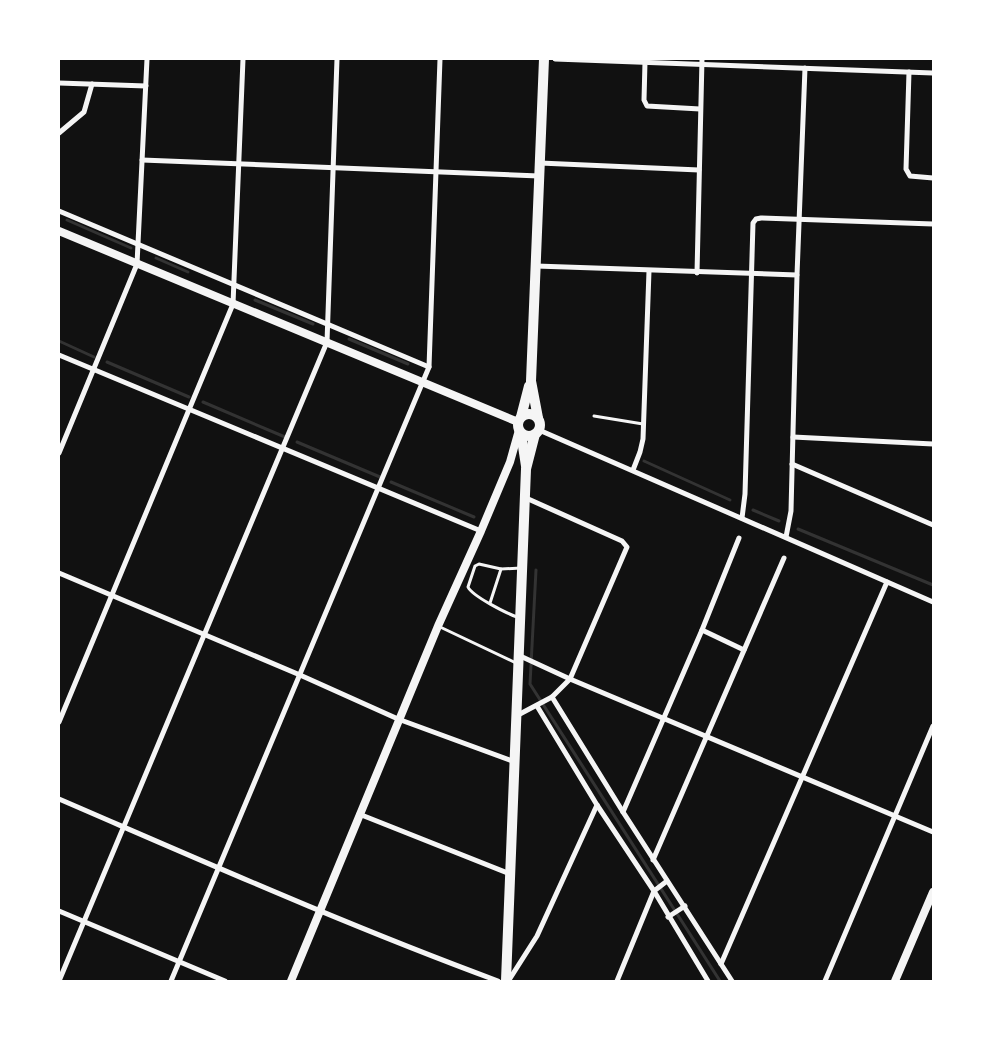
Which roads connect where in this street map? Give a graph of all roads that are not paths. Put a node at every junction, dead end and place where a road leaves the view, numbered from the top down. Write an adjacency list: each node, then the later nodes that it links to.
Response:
1 (147, 59): 14 (street)
2 (244, 59): 19 (street)
3 (337, 59): 20 (street)
4 (440, 59): 22 (street)
5 (544, 59): 18 (main road)
6 (555, 59): 7 (street)
7 (645, 62): 8 (street); 15 (street)
8 (702, 62): 9 (street); 15 (street)
9 (805, 68): 10 (street); 27 (street)
10 (909, 72): 11 (street); 24 (street)
11 (933, 73)
12 (59, 83): 13 (street)
13 (92, 84): 14 (street); 16 (street)
14 (146, 86): 17 (street)
15 (700, 109): 21 (street)
16 (59, 133)
17 (142, 160): 19 (street); 30 (street)
18 (540, 163): 21 (street); 23 (main road)
19 (239, 164): 20 (street); 37 (street)
20 (333, 168): 22 (street); 39 (street)
21 (699, 170): 34 (street)
22 (435, 171): 23 (street); 42 (street)
23 (540, 176): 32 (main road)
24 (933, 178)
25 (60, 211): 26 (street); 30 (street)
26 (59, 218)
27 (799, 219): 28 (street); 35 (street); 36 (street)
28 (933, 224)
29 (59, 231): 31 (street)
30 (139, 245): 31 (street); 37 (street)
31 (138, 264): 38 (street); 43 (street)
32 (536, 266): 33 (street); 44 (main road)
33 (649, 271): 34 (street); 49 (street)
34 (697, 273): 35 (street)
35 (751, 274): 36 (street); 63 (street)
36 (797, 276): 52 (street)
37 (235, 285): 38 (street); 39 (street)
38 (233, 304): 40 (street); 46 (street)
39 (327, 324): 40 (street); 42 (street)
40 (326, 342): 45 (street); 55 (street)
41 (59, 355): 43 (street)
42 (429, 367): 45 (street)
43 (94, 369): 46 (street); 56 (street)
44 (531, 381): 48 (main road); 50 (main road)
45 (424, 383): 50 (street); 61 (street)
46 (189, 410): 55 (street); 73 (street)
47 (594, 416): 49 (lane)
48 (538, 418): 50 (main road); 51 (main road)
49 (643, 424): 60 (street)
50 (520, 425): 51 (main road); 54 (main road); 57 (street)
51 (537, 432): 59 (main road); 60 (street)
52 (793, 437): 53 (street); 58 (street)
53 (933, 444)
54 (522, 448): 57 (street); 59 (main road)
55 (282, 449): 61 (street); 79 (street)
56 (59, 453)
57 (510, 462): 65 (street)
58 (792, 464): 64 (street); 66 (street)
59 (526, 469): 62 (main road)
60 (633, 470): 63 (street)
61 (379, 489): 65 (street); 82 (street)
62 (526, 498): 69 (main road); 83 (street)
63 (742, 518): 66 (street)
64 (933, 525)
65 (481, 531): 77 (street)
66 (786, 537): 72 (street)
67 (739, 538): 78 (street)
68 (784, 558): 80 (street)
69 (522, 568): 70 (lane); 76 (main road)
70 (502, 569): 75 (lane); 75 (lane)
71 (59, 573): 73 (street)
72 (887, 582): 74 (street); 93 (street)
73 (112, 595): 79 (street); 89 (street)
74 (933, 602)
75 (490, 603): 76 (lane)
76 (520, 618): 81 (main road)
77 (438, 626): 81 (lane); 88 (street)
78 (702, 630): 80 (street); 87 (street)
79 (204, 635): 82 (street); 99 (street)
80 (744, 650): 91 (street)
81 (521, 659): 83 (street); 86 (main road)
82 (300, 675): 88 (street); 102 (street)
83 (570, 679): 84 (street); 87 (street)
84 (550, 698): 85 (street); 96 (street)
85 (538, 706): 86 (street); 95 (street)
86 (518, 715): 92 (main road)
87 (664, 718): 91 (street); 96 (street)
88 (398, 719): 92 (street); 97 (street)
89 (59, 722)
90 (933, 726): 98 (street)
91 (707, 736): 93 (street); 101 (street)
92 (516, 763): 103 (main road)
93 (803, 776): 98 (street); 113 (street)
94 (59, 799): 99 (street)
95 (597, 805): 105 (street); 119 (street)
96 (623, 812): 101 (street)
97 (359, 814): 103 (street); 109 (street)
98 (895, 815): 100 (street); 123 (street)
99 (124, 827): 102 (street); 111 (street)
100 (933, 832)
101 (653, 860): 104 (street)
102 (219, 868): 109 (street); 112 (street)
103 (511, 875): 119 (main road)
104 (665, 883): 105 (street); 107 (street)
105 (655, 890): 110 (street); 120 (street)
106 (933, 892): 124 (street)
107 (682, 908): 110 (street); 113 (street)
108 (59, 911): 111 (street)
109 (320, 912): 117 (street); 118 (street)
110 (670, 916): 121 (street)
111 (84, 922): 112 (street); 114 (street)
112 (180, 962): 115 (street); 116 (street)
113 (721, 964): 122 (street)
114 (59, 981)
115 (171, 981)
116 (225, 981)
117 (291, 981)
118 (498, 981)
119 (507, 981)
120 (617, 981)
121 (708, 981)
122 (732, 981)
123 (825, 981)
124 (895, 981)

